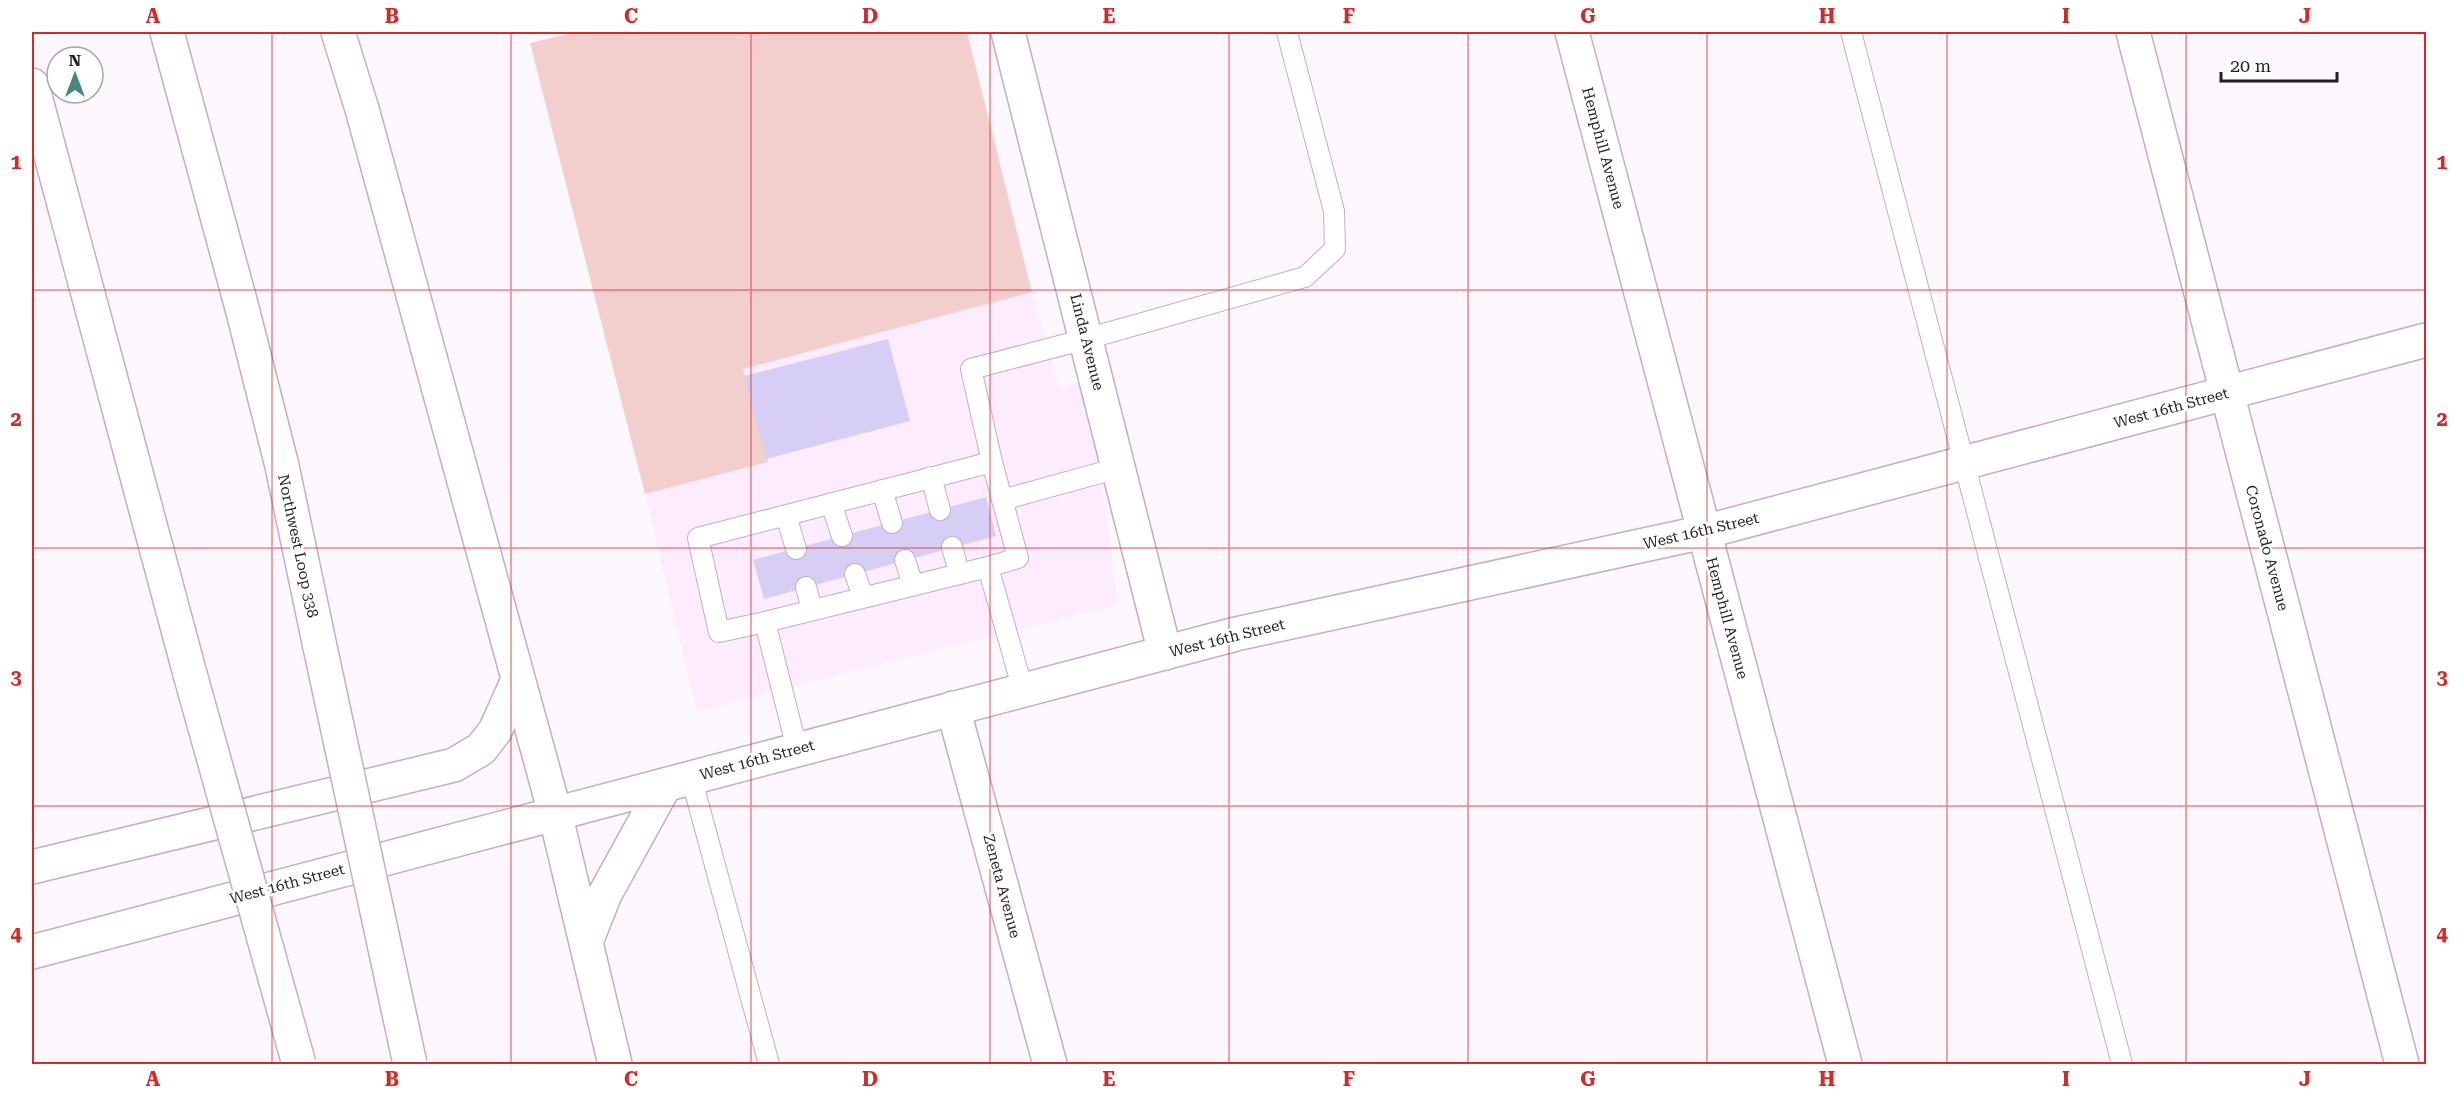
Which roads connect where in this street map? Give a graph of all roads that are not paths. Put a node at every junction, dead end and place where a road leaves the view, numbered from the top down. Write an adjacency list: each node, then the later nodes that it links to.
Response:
1 (167, 32): 46 (main road, Northwest Loop 338, bridge)
2 (338, 32): 36 (main road)
3 (1008, 32): 9 (main road, Linda Avenue)
4 (1287, 32): 9 (lane)
5 (1572, 32): 22 (main road, Hemphill Avenue)
6 (1851, 32): 13 (lane)
7 (2133, 32): 11 (main road, Coronado Avenue)
8 (32, 85): 45 (main road, bridge)
9 (1086, 339): 12 (lane); 14 (main road, Linda Avenue)
10 (2427, 340): 11 (main road, West 16th Street)
11 (2227, 393): 13 (main road, West 16th Street); 52 (main road, Coronado Avenue)
12 (992, 462): 15 (lane); 17 (lane)
13 (1965, 463): 22 (main road, West 16th Street); 51 (lane)
14 (1118, 468): 17 (lane); 35 (main road, Linda Avenue)
15 (931, 477): 16 (lane); 19 (lane)
16 (882, 490): 18 (lane); 21 (lane)
17 (1002, 500): 27 (lane)
18 (831, 503): 20 (lane); 23 (lane)
19 (940, 510)
20 (786, 515): 25 (lane); 34 (lane)
21 (892, 523)
22 (1704, 531): 35 (main road, West 16th Street); 50 (main road, Hemphill Avenue)
23 (842, 536)
24 (952, 548): 28 (lane)
25 (796, 549)
26 (904, 560): 30 (lane)
27 (988, 567): 28 (lane); 37 (lane)
28 (958, 573): 30 (lane)
29 (855, 574): 32 (lane)
30 (913, 585): 32 (lane)
31 (806, 587): 33 (lane)
32 (863, 597): 33 (lane)
33 (812, 610): 34 (lane)
34 (765, 622): 39 (lane)
35 (1165, 653): 37 (main road, West 16th Street)
36 (518, 680): 41 (main road); 42 (main road)
37 (1023, 690): 38 (main road, West 16th Street)
38 (953, 708): 39 (main road, West 16th Street); 49 (main road, Zeneta Avenue)
39 (796, 749): 40 (main road, West 16th Street)
40 (678, 781): 41 (main road, West 16th Street); 43 (main road); 48 (lane)
41 (555, 813): 43 (main road); 44 (main road, West 16th Street)
42 (32, 867)
43 (586, 942): 47 (main road)
44 (32, 952)
45 (300, 1065)
46 (410, 1065)
47 (615, 1065)
48 (769, 1065)
49 (1050, 1065)
50 (1845, 1065)
51 (2122, 1065)
52 (2402, 1065)

